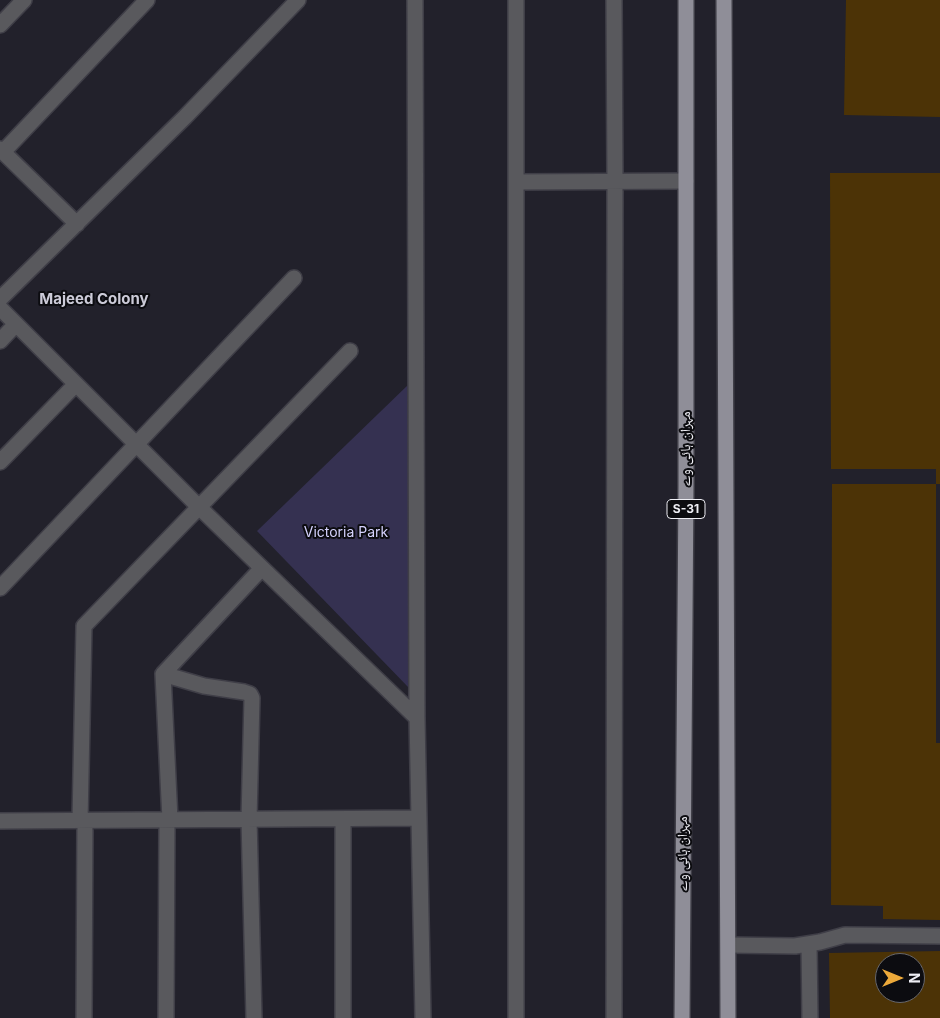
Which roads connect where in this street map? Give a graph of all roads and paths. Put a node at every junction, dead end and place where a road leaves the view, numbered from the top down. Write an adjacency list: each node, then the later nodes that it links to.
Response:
1 (24, 0): 9 (street)
2 (147, 0): 10 (street)
3 (298, 0): 14 (street)
4 (415, 0): 28 (street)
5 (516, 0): 13 (street)
6 (614, 0): 11 (street)
7 (686, 0): 12 (main road, مہران ہائی وے / S-31)
8 (724, 0): 37 (main road)
9 (0, 25)
10 (1, 150): 14 (street)
11 (615, 181): 12 (street); 13 (street); 44 (street)
12 (686, 181): 45 (main road, مہران ہائی وے / S-31)
13 (516, 182): 43 (street)
14 (76, 224): 16 (street)
15 (294, 278): 22 (street)
16 (0, 299)
17 (0, 308): 18 (street)
18 (16, 324): 19 (street); 21 (street)
19 (0, 341)
20 (350, 351): 24 (street)
21 (76, 384): 22 (street); 23 (street)
22 (136, 445): 24 (street); 26 (street)
23 (0, 462)
24 (199, 507): 25 (street); 34 (street)
25 (262, 568): 27 (street); 28 (street)
26 (0, 588)
27 (163, 674): 31 (street); 32 (street)
28 (417, 718): 30 (street)
29 (343, 818): 30 (street); 31 (street); 41 (street)
30 (419, 818): 42 (street)
31 (249, 819): 32 (street); 40 (street)
32 (168, 820): 34 (street); 39 (street)
33 (0, 821): 34 (street)
34 (82, 821): 38 (street)
35 (940, 936): 36 (street)
36 (810, 944): 37 (street); 47 (street)
37 (729, 945): 46 (main road)
38 (84, 1018)
39 (166, 1018)
40 (254, 1018)
41 (343, 1018)
42 (423, 1018)
43 (516, 1018)
44 (614, 1018)
45 (682, 1018)
46 (728, 1018)
47 (810, 1018)

